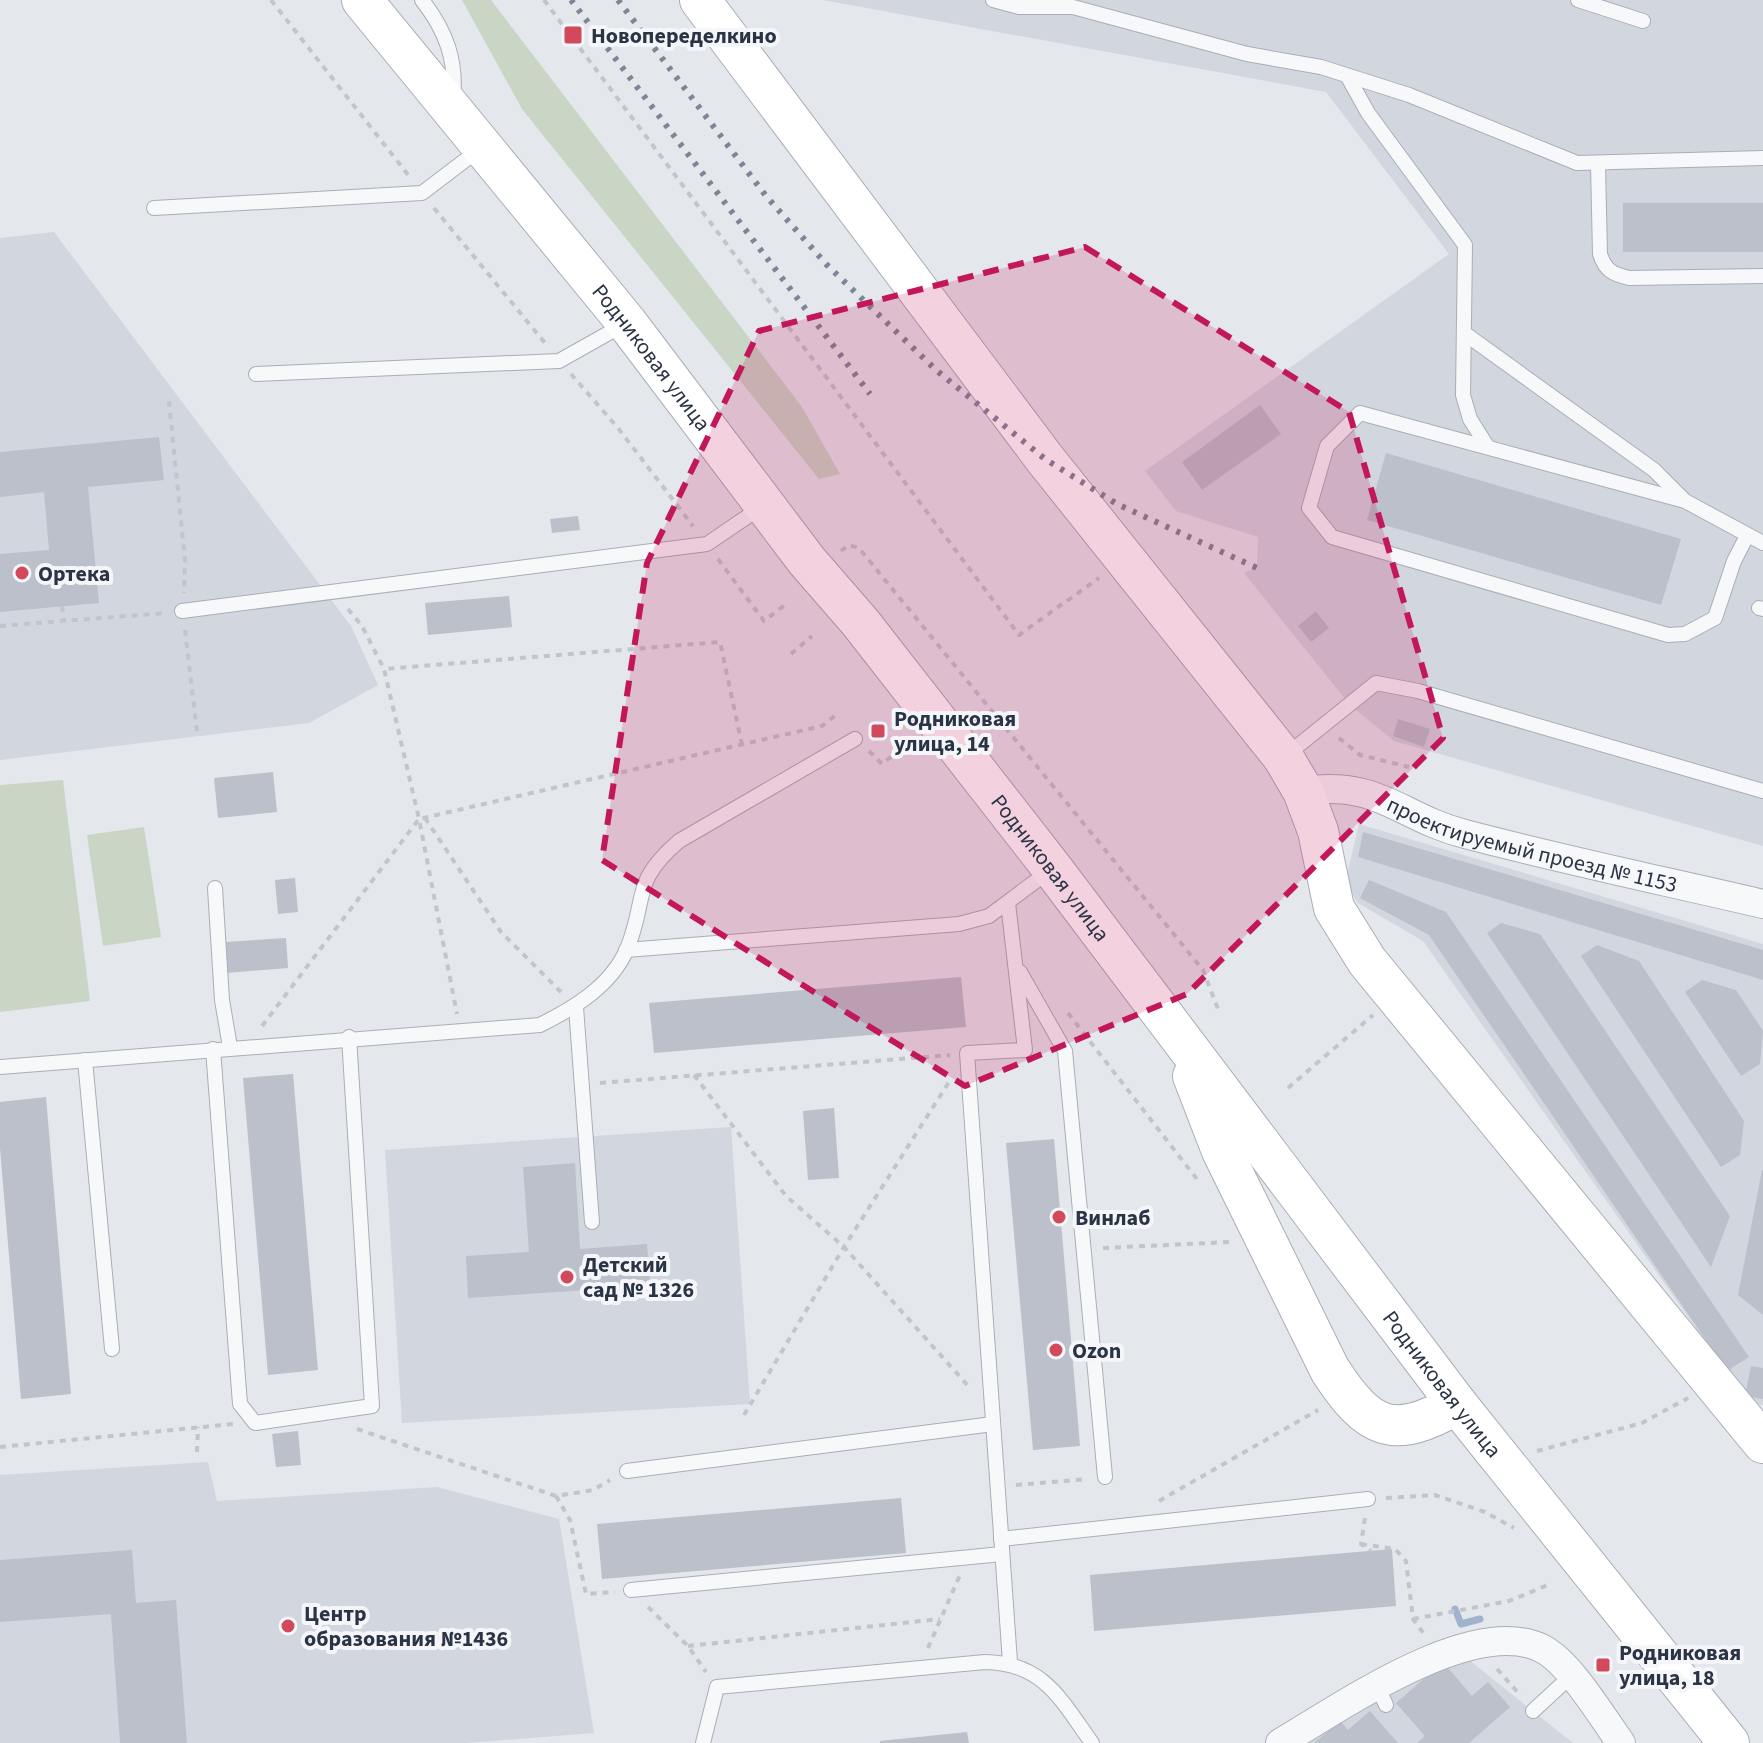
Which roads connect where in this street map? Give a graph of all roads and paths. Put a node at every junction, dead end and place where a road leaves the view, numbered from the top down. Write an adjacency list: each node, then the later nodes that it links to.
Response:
1 (271, 0): 15 (path)
2 (362, 0): 11 (main road, Родниковая улица)
3 (422, 0): 11 (lane)
4 (544, 0): 30 (path)
5 (700, 0): 46 (main road)
6 (993, 0): 8 (lane)
7 (1578, 0): 9 (lane)
8 (1074, 3): 10 (lane)
9 (1643, 21)
10 (1348, 77): 14 (lane); 19 (lane)
11 (451, 112): 12 (main road, Родниковая улица)
12 (481, 148): 15 (lane); 18 (main road, Родниковая улица)
13 (1763, 158): 14 (lane)
14 (1598, 165): 17 (lane)
15 (422, 193): 16 (lane); 20 (path)
16 (154, 208)
17 (1763, 276)
18 (627, 323): 20 (lane); 25 (main road, Родниковая улица)
19 (1464, 333): 23 (lane); 24 (lane)
20 (559, 361): 21 (lane); 28 (path)
21 (256, 374)
22 (169, 401): 34 (path)
23 (1487, 446): 24 (lane); 26 (lane)
24 (1685, 501): 26 (lane)
25 (766, 503): 28 (lane); 51 (main road, Родниковая улица)
26 (1747, 536): 27 (lane)
27 (1763, 543)
28 (707, 544): 31 (lane); 32 (path)
29 (849, 545): 59 (path)
30 (1101, 576)
31 (333, 590): 34 (lane); 39 (path)
32 (786, 604)
33 (62, 606): 35 (path)
34 (182, 611): 35 (path); 41 (path)
35 (64, 621): 36 (path)
36 (0, 626)
37 (812, 636): 38 (path)
38 (791, 654)
39 (384, 669): 44 (path); 50 (path)
40 (838, 713): 44 (path)
41 (197, 731)
42 (1339, 738): 47 (path)
43 (855, 739): 45 (path); 55 (lane)
44 (742, 745): 50 (path)
45 (901, 749)
46 (1283, 757): 48 (main road); 49 (lane)
47 (1409, 767)
48 (1303, 791): 54 (street, проектируемый проезд № 1153); 86 (main road)
49 (1763, 791)
50 (422, 818): 58 (path); 60 (path); 64 (path)
51 (1052, 868): 53 (lane); 61 (main road, Родниковая улица)
52 (215, 888): 64 (lane)
53 (1008, 903): 55 (lane); 56 (lane)
54 (1763, 904)
55 (626, 950): 58 (lane)
56 (1015, 964): 66 (lane); 76 (lane)
57 (1383, 1005): 71 (path)
58 (576, 1007): 60 (lane); 70 (lane)
59 (1218, 1009)
60 (460, 1030): 62 (lane)
61 (1178, 1035): 79 (main road, Родниковая улица); 79 (main road)
62 (349, 1037): 64 (lane); 81 (lane)
63 (1086, 1037): 72 (path)
64 (230, 1047): 65 (lane)
65 (213, 1049): 67 (lane); 83 (lane)
66 (967, 1053): 69 (path); 75 (path); 84 (lane)
67 (85, 1060): 68 (lane); 77 (lane)
68 (0, 1067)
69 (694, 1075): 70 (path); 75 (path)
70 (582, 1085): 73 (lane)
71 (1288, 1088)
72 (1208, 1193)
73 (592, 1222)
74 (1245, 1242): 76 (path)
75 (844, 1247): 82 (path); 84 (path)
76 (1085, 1249): 91 (lane)
77 (112, 1349)
78 (1694, 1395): 88 (path)
79 (1457, 1404): 117 (main road, Родниковая улица)
80 (1320, 1408): 95 (path)
81 (313, 1414): 83 (lane); 93 (path)
82 (744, 1415)
83 (255, 1423): 85 (path)
84 (993, 1424): 90 (lane); 92 (lane)
85 (198, 1427): 87 (path); 89 (path)
86 (1763, 1443)
87 (0, 1447)
88 (1537, 1451)
89 (197, 1452)
90 (627, 1471): 93 (path)
91 (1105, 1477): 92 (path)
92 (997, 1487): 98 (lane)
93 (556, 1496): 102 (path)
94 (1368, 1499): 96 (path); 97 (path); 98 (lane)
95 (1156, 1503)
96 (1516, 1529)
97 (1361, 1544): 99 (path); 104 (path)
98 (1002, 1546): 100 (lane); 108 (lane)
99 (1371, 1551)
100 (968, 1557): 102 (lane); 103 (path)
101 (1548, 1585): 104 (path)
102 (631, 1590): 106 (path)
103 (940, 1619): 106 (path); 109 (path)
104 (1413, 1619): 105 (path)
105 (1427, 1640)
106 (688, 1646): 111 (path)
107 (1488, 1659): 112 (path)
108 (1010, 1662): 109 (lane); 115 (lane)
109 (918, 1668): 111 (lane)
110 (1571, 1676): 112 (lane); 113 (street); 116 (street)
111 (717, 1687): 114 (lane)
112 (1529, 1706)
113 (1294, 1739)
114 (703, 1743)
115 (1092, 1743)
116 (1621, 1743)
117 (1729, 1743)

